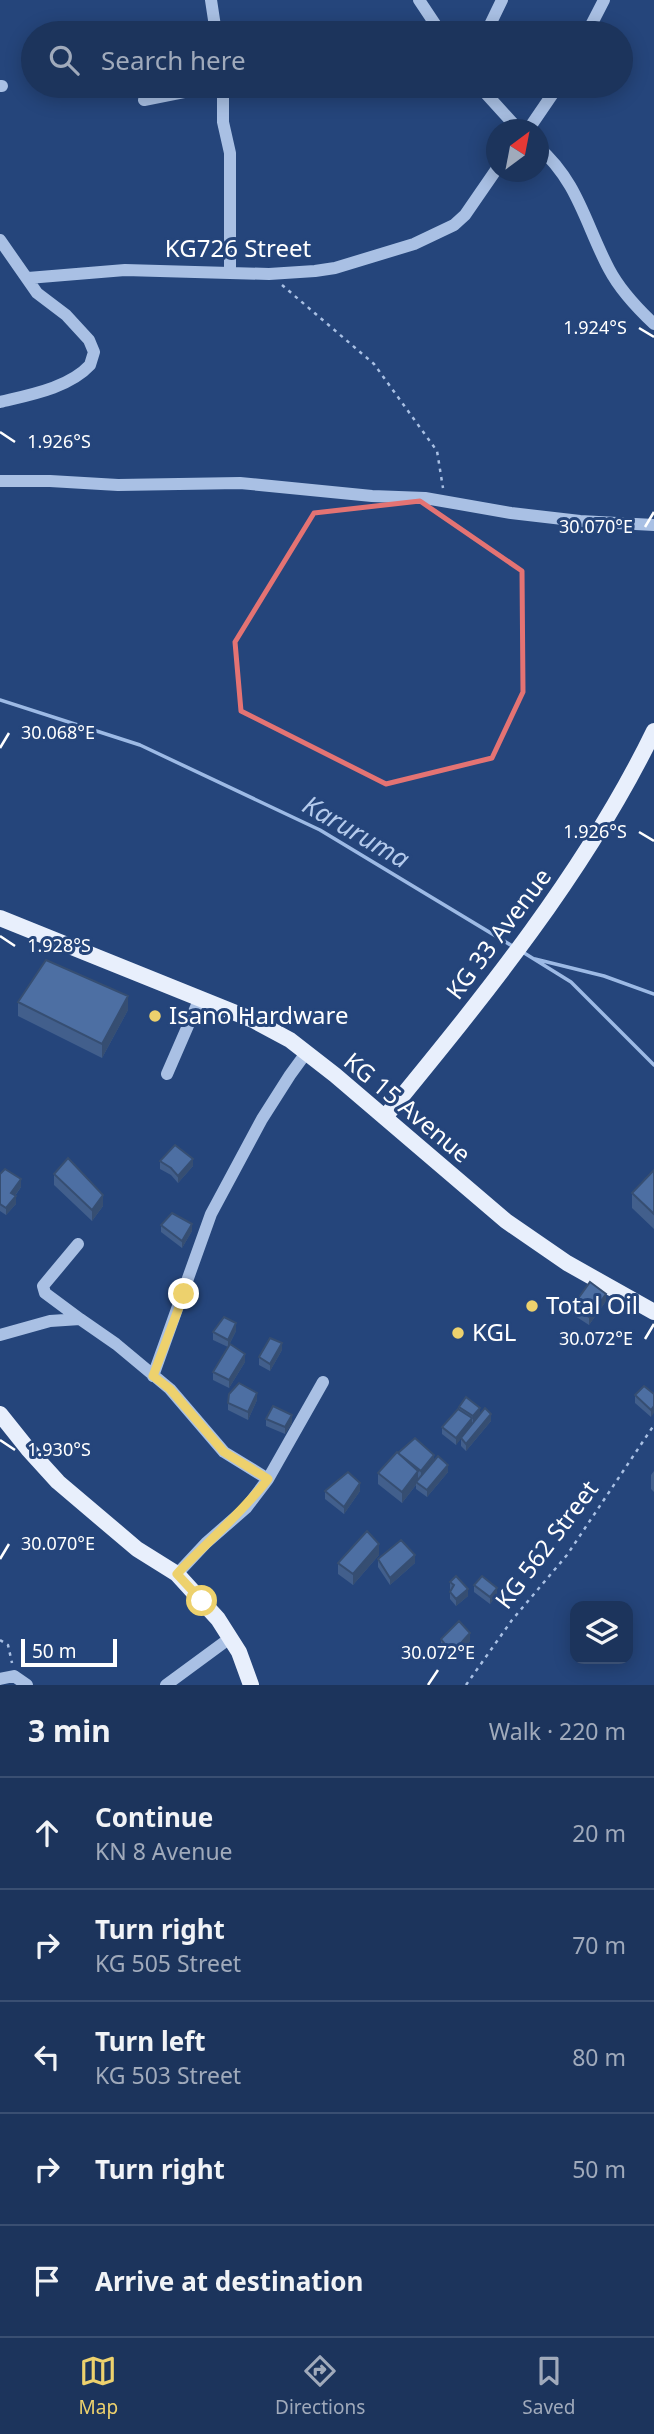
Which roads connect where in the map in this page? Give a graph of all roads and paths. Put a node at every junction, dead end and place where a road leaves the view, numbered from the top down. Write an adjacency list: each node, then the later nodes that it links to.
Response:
1 (211, 0): 5 (street)
2 (419, 0): 6 (street)
3 (502, 0): 7 (street)
4 (604, 0): 8 (street)
5 (214, 21)
6 (433, 21)
7 (492, 21)
8 (593, 21)
9 (154, 98): 13 (street)
10 (223, 98): 19 (street)
11 (490, 98): 14 (street)
12 (550, 98): 15 (street)
13 (144, 100)
14 (509, 119)
15 (536, 119)
16 (549, 158): 22 (street)
17 (488, 182): 20 (street, KG726 Street)
18 (0, 240): 21 (street)
19 (230, 272): 20 (street, KG726 Street); 21 (street, KG726 Street)
20 (269, 274): 25 (path)
21 (28, 278): 23 (street)
22 (654, 324)
23 (0, 402)
24 (0, 481): 25 (street)
25 (445, 502): 26 (street)
26 (654, 525)
27 (654, 731): 32 (main road, KG 33 Avenue)
28 (0, 918): 29 (main road, KG 15 Avenue)
29 (200, 999): 30 (main road, KG 15 Avenue); 31 (street)
30 (306, 1053): 32 (main road, KG 15 Avenue); 37 (street)
31 (167, 1074)
32 (385, 1117): 34 (main road, KG 15 Avenue)
33 (78, 1244): 35 (street)
34 (654, 1312)
35 (80, 1319): 36 (street); 37 (street)
36 (0, 1335)
37 (153, 1376): 41 (street)
38 (323, 1382): 41 (street)
39 (0, 1414): 42 (main road)
40 (654, 1425): 50 (path, KG 562 Street)
41 (268, 1479): 42 (street)
42 (177, 1574): 43 (main road)
43 (230, 1638): 48 (street); 49 (main road)
44 (0, 1640): 45 (path)
45 (14, 1676): 46 (street); 47 (street)
46 (0, 1679)
47 (27, 1685)
48 (166, 1685)
49 (251, 1685)
50 (466, 1685)

